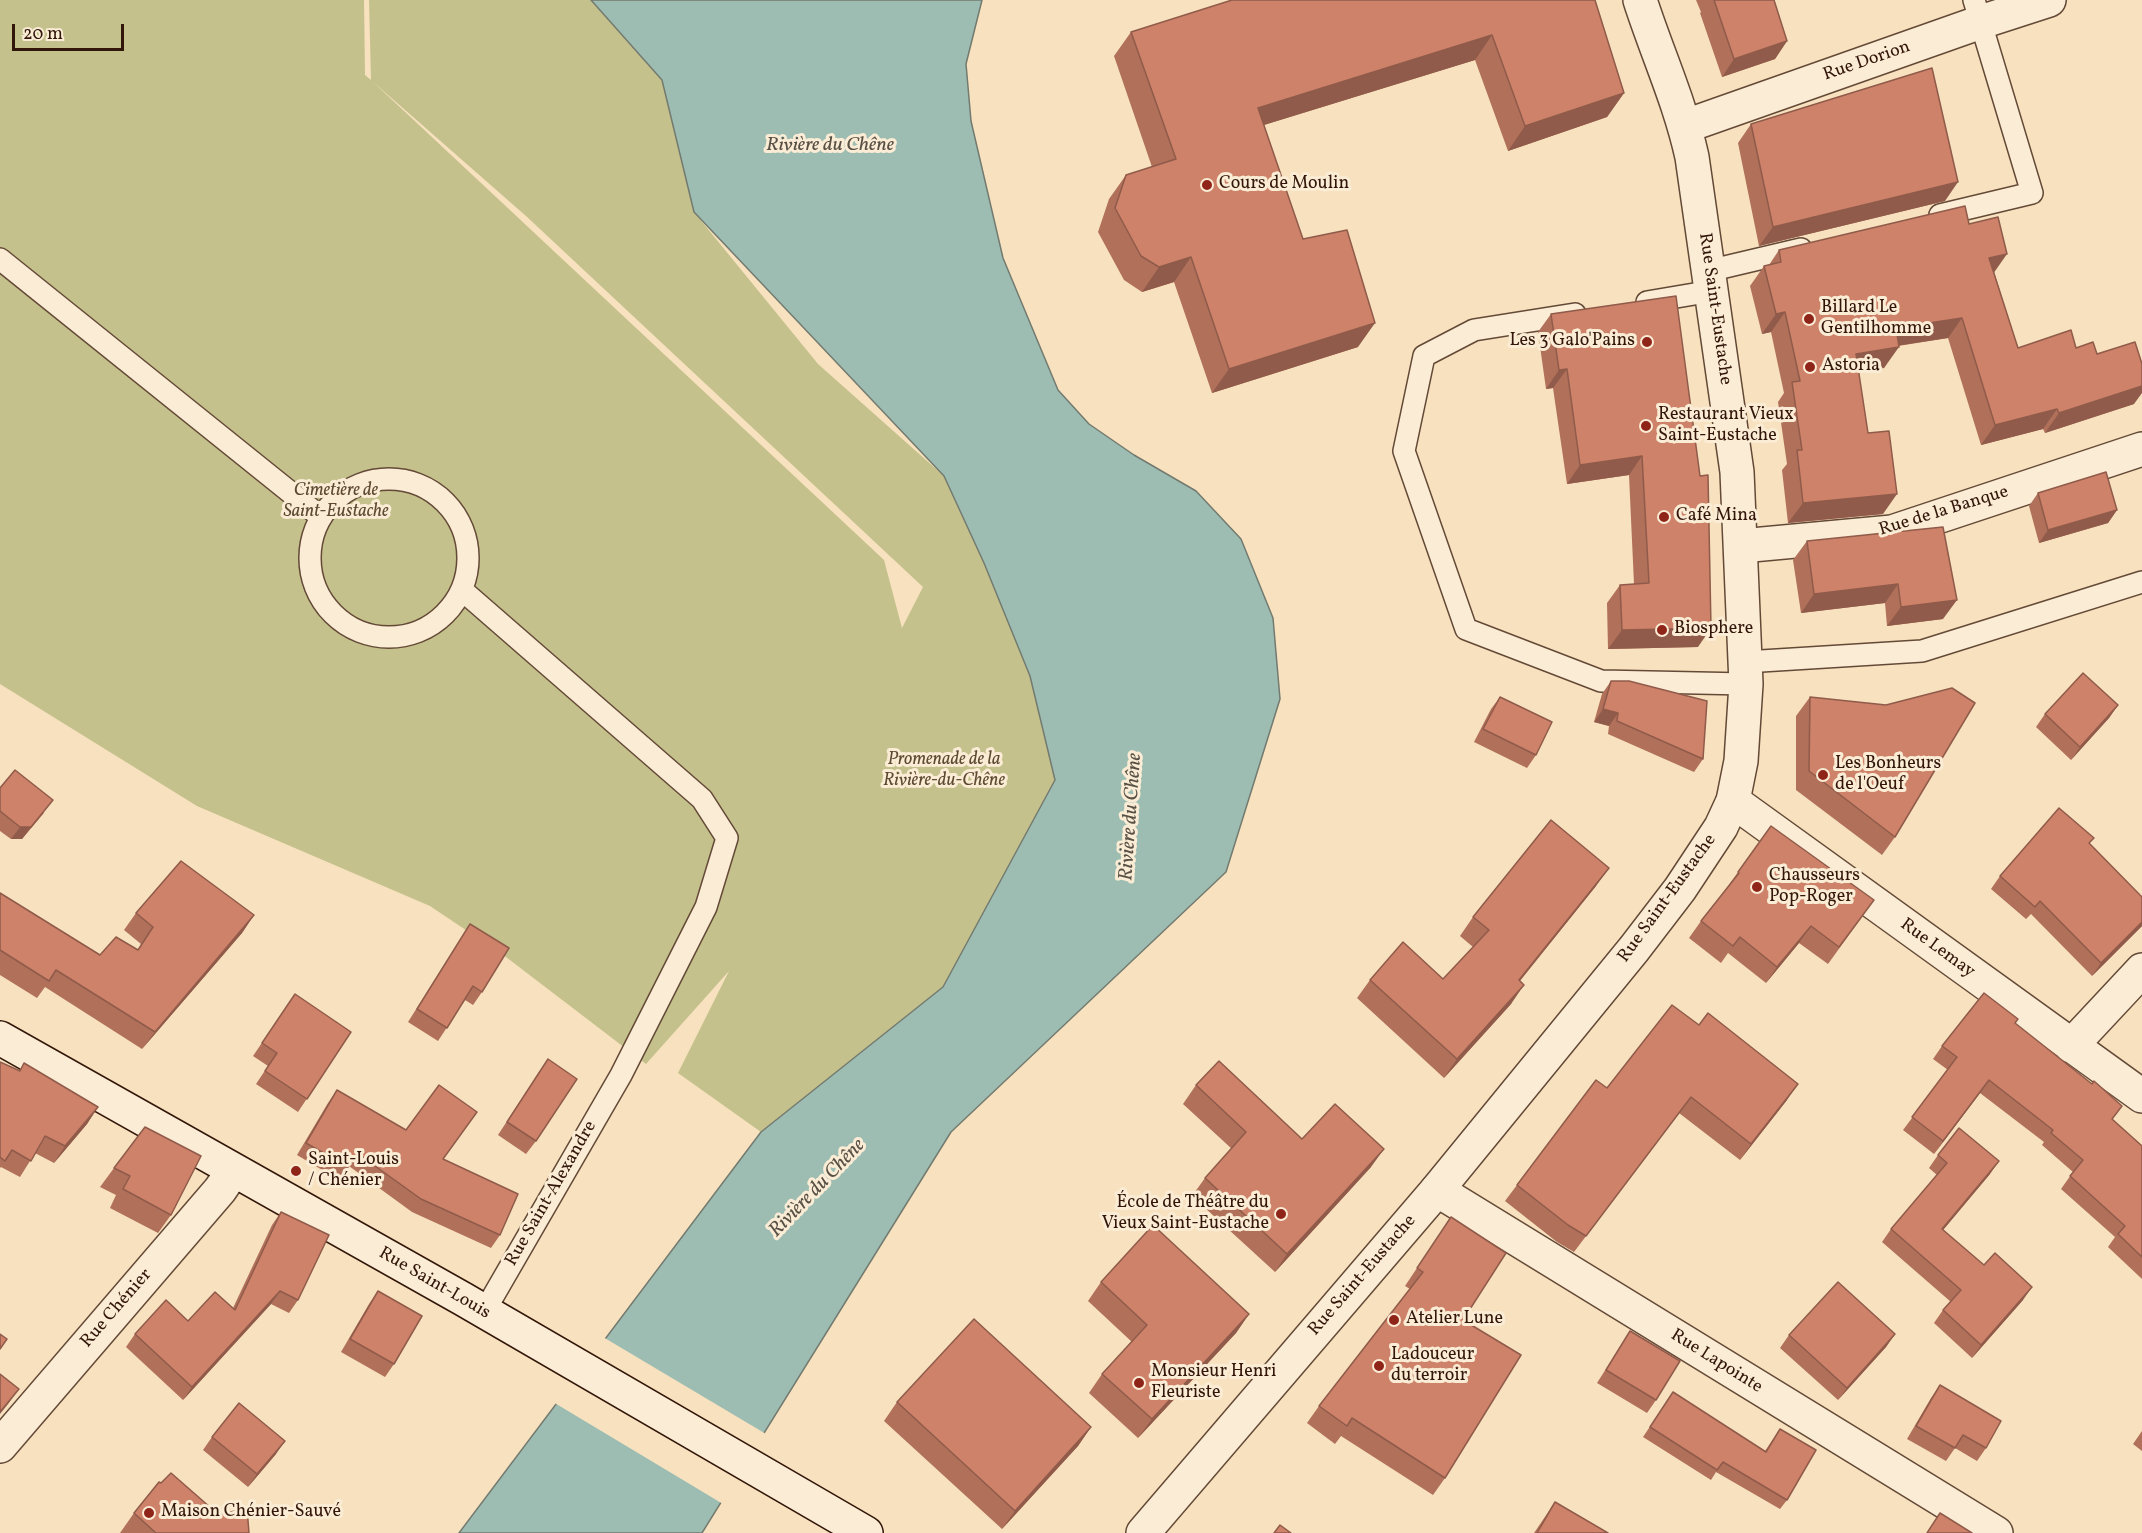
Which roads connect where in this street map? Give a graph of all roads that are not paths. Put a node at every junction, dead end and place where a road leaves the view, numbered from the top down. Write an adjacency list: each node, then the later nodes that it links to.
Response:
1 (1640, 0): 4 (street, Rue Saint-Eustache)
2 (2049, 0): 3 (street, Rue Dorion)
3 (1978, 11): 4 (street, Rue Dorion); 5 (lane)
4 (1686, 126): 8 (street, Rue Saint-Eustache)
5 (1916, 221)
6 (1824, 243): 8 (lane)
7 (0, 259): 12 (lane)
8 (1710, 281): 9 (lane); 13 (street, Rue Saint-Eustache)
9 (1630, 304)
10 (1596, 310): 16 (lane)
11 (2142, 449): 13 (street, Rue de la Banque)
12 (321, 517): 15 (lane); 15 (lane)
13 (1741, 546): 16 (street, Rue Saint-Eustache)
14 (2142, 582): 16 (lane)
15 (462, 590): 24 (lane, Rue Saint-Alexandre)
16 (1745, 673): 17 (street, Rue Saint-Eustache)
17 (1733, 801): 20 (street, Rue Lemay); 23 (street, Rue Saint-Eustache)
18 (2142, 970): 20 (street)
19 (0, 1038): 22 (street, Rue Saint-Louis)
20 (2071, 1046): 21 (street, Rue Lemay)
21 (2142, 1096)
22 (233, 1171): 24 (street, Rue Saint-Louis); 25 (street, Rue Chénier)
23 (1437, 1190): 27 (street, Rue Saint-Eustache); 28 (street, Rue Lapointe)
24 (483, 1312): 26 (street, Rue Saint-Louis)
25 (0, 1446)
26 (847, 1528)
27 (1143, 1533)
28 (1996, 1533)

